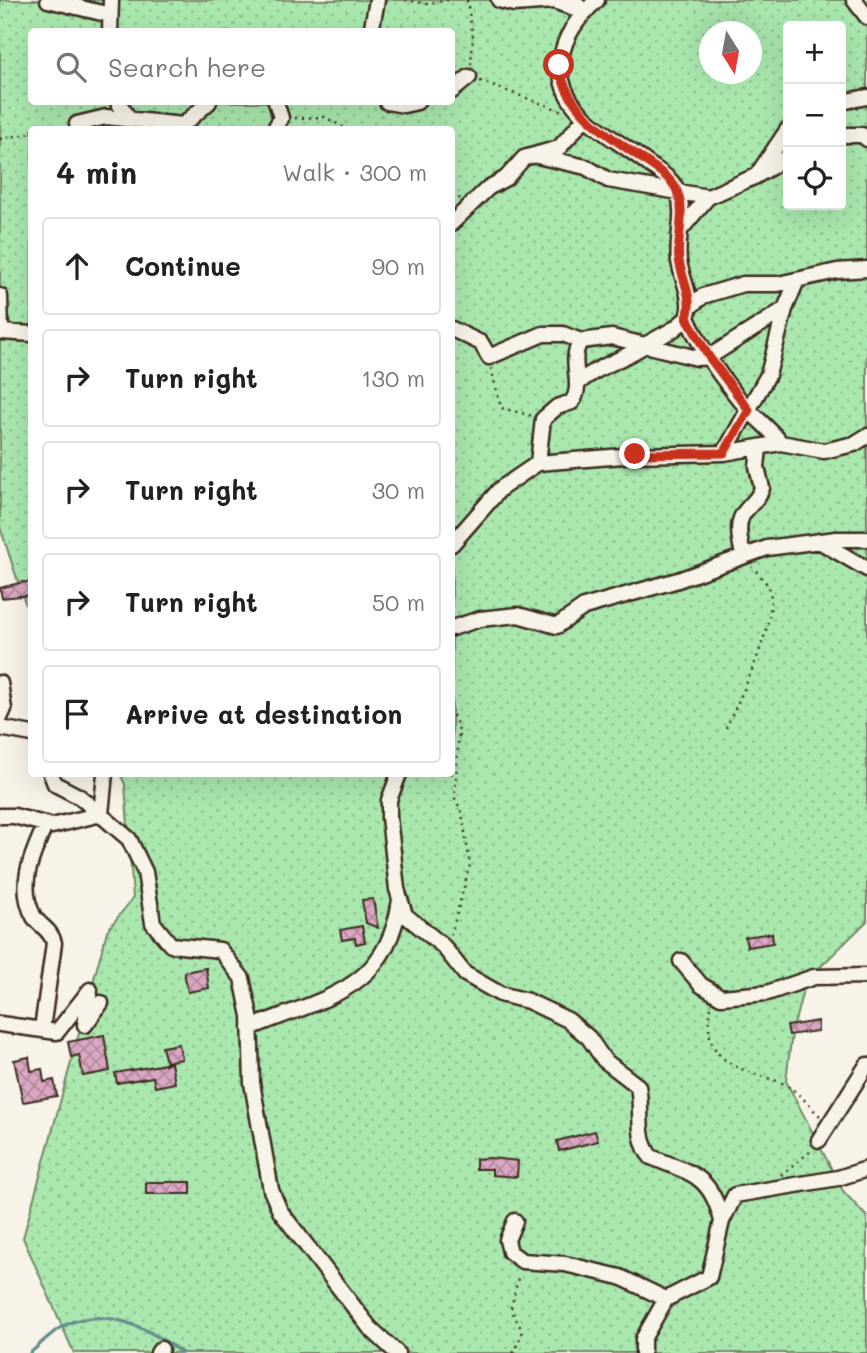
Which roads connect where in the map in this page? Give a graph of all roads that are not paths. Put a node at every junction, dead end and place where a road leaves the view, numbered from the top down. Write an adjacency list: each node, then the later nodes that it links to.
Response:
1 (48, 0): 7 (street)
2 (377, 0): 11 (street)
3 (499, 0): 8 (street)
4 (573, 0): 8 (street)
5 (597, 0): 8 (street)
6 (854, 0): 9 (street)
7 (111, 7): 10 (street)
8 (584, 12): 20 (street)
9 (867, 17)
10 (110, 28)
11 (372, 28)
12 (470, 77): 13 (street)
13 (455, 89)
14 (867, 97): 15 (street)
15 (846, 101)
16 (120, 105): 19 (street)
17 (206, 105): 21 (street)
18 (276, 105): 22 (street)
19 (128, 117)
20 (585, 118): 26 (street); 29 (street)
21 (76, 124)
22 (278, 124)
23 (846, 135): 25 (street)
24 (783, 136): 28 (street)
25 (867, 139)
26 (537, 156): 29 (street); 31 (street)
27 (783, 160): 28 (street)
28 (756, 176): 30 (street)
29 (677, 190): 30 (street); 32 (street)
30 (708, 197): 32 (street)
31 (455, 220)
32 (682, 228): 37 (street)
33 (867, 270): 34 (street)
34 (797, 280): 36 (street); 37 (street)
35 (0, 296): 39 (street)
36 (785, 309): 42 (street); 44 (street)
37 (689, 312): 41 (street); 42 (street)
38 (455, 330): 40 (street)
39 (28, 334)
40 (581, 341): 41 (street); 43 (street)
41 (645, 345): 42 (street); 43 (street)
42 (709, 357): 44 (street)
43 (577, 384): 49 (street)
44 (749, 410): 46 (street); 48 (street)
45 (867, 436): 46 (street)
46 (781, 443): 47 (street)
47 (759, 448): 48 (street); 53 (street)
48 (724, 453): 49 (street)
49 (538, 463): 51 (street)
50 (867, 539): 52 (street)
51 (455, 541)
52 (818, 541): 53 (street); 54 (street)
53 (743, 556): 55 (street)
54 (867, 569)
55 (455, 627)
56 (0, 683): 57 (street)
57 (0, 718)
58 (0, 728): 59 (street)
59 (28, 733)
60 (52, 777): 63 (street)
61 (105, 777): 63 (street)
62 (398, 777): 66 (street)
63 (101, 814): 65 (street); 71 (street)
64 (0, 816): 65 (street)
65 (45, 826): 72 (street)
66 (400, 899): 71 (street); 77 (street)
67 (681, 961): 68 (street)
68 (867, 976)
69 (101, 1003): 72 (street)
70 (0, 1024): 72 (street)
71 (250, 1028): 79 (street)
72 (41, 1029)
73 (867, 1065): 74 (street)
74 (820, 1140)
75 (867, 1168): 77 (street)
76 (515, 1221): 78 (street)
77 (722, 1221): 78 (street)
78 (666, 1298): 80 (street)
79 (397, 1353)
80 (643, 1353)

